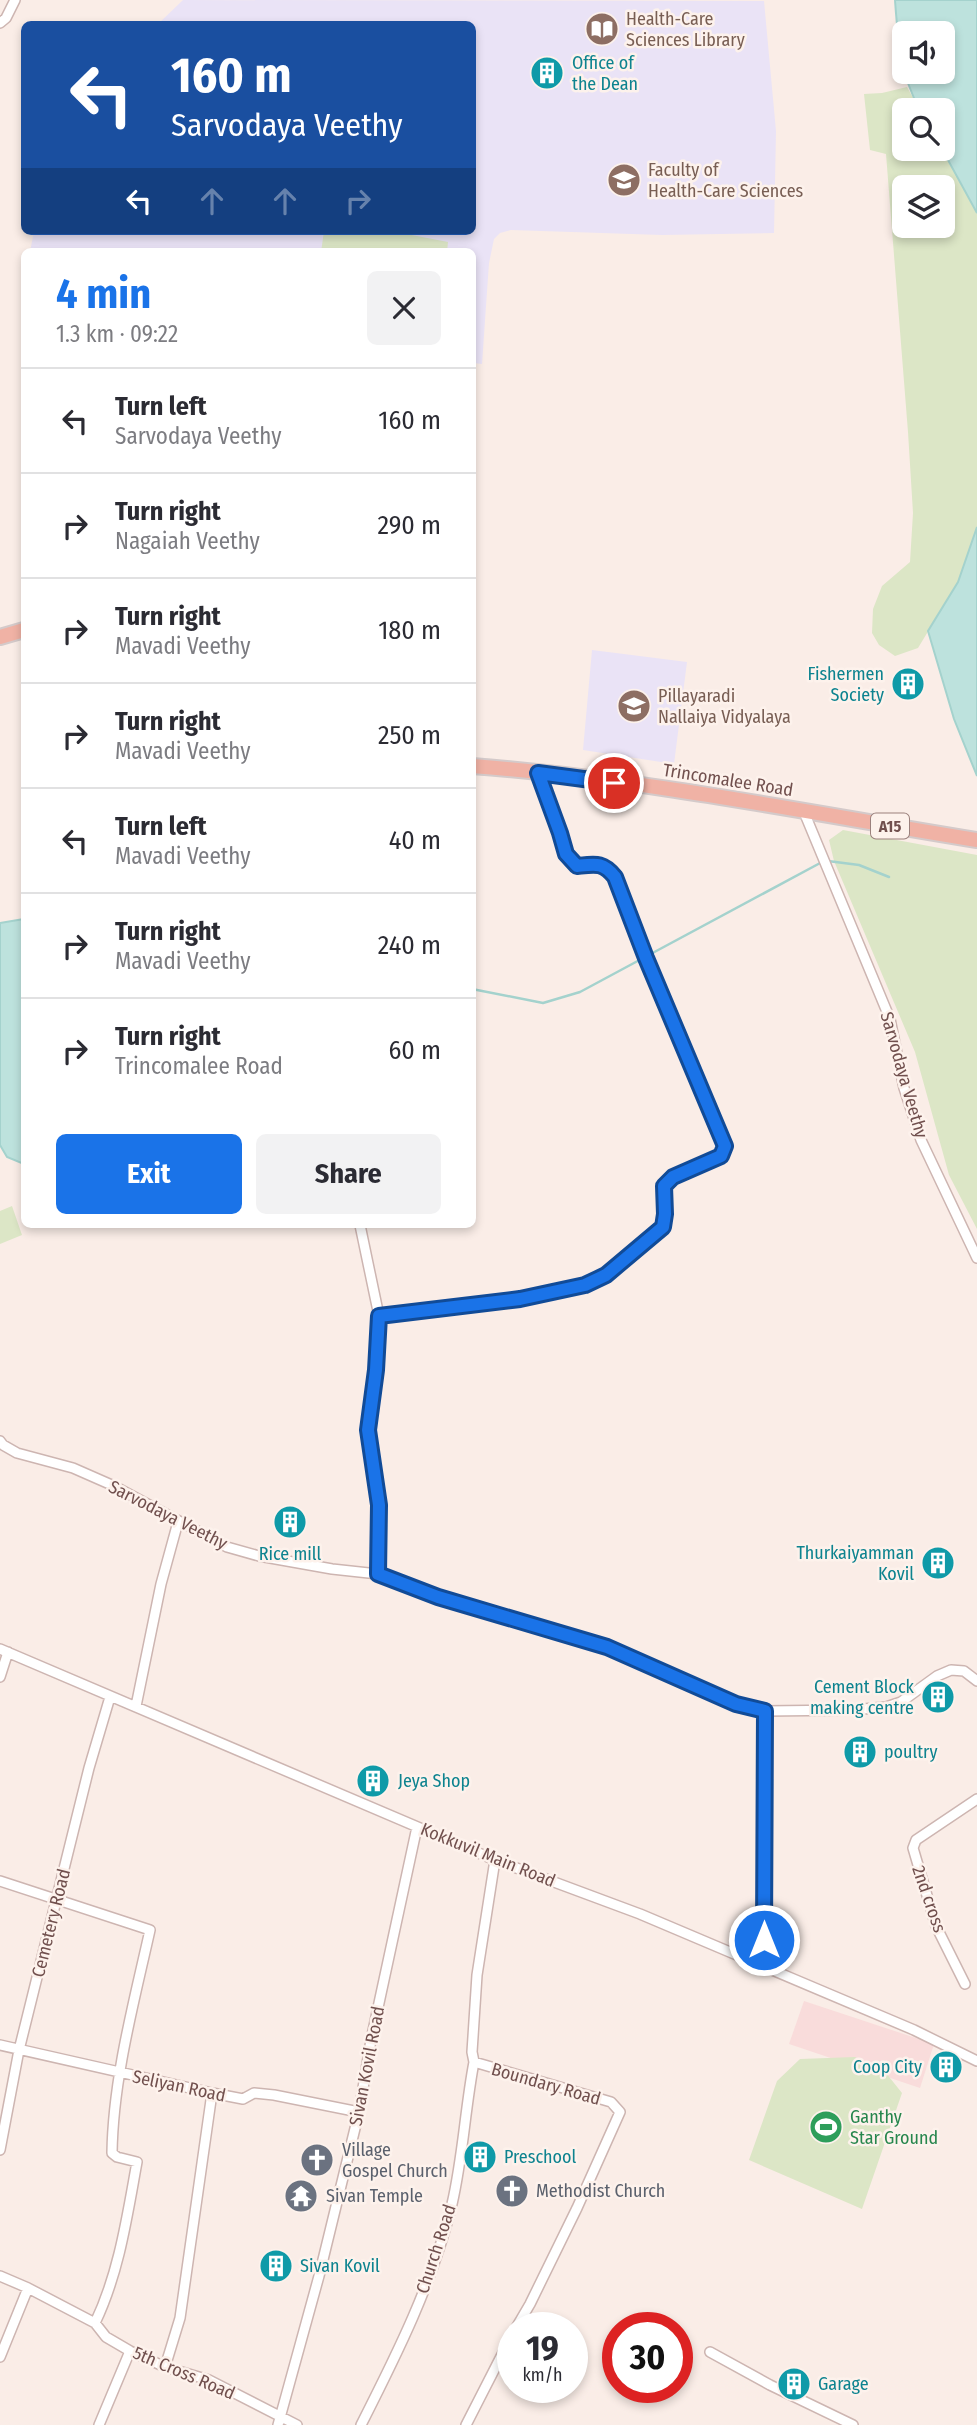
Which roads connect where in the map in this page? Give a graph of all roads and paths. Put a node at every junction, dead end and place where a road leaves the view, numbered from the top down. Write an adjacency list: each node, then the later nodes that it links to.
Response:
1 (15, 0): 2 (street)
2 (0, 23)
3 (21, 631): 4 (highway)
4 (0, 636)
5 (476, 766): 6 (highway, Trincomalee Road / A15)
6 (538, 773): 7 (highway, Trincomalee Road / A15); 11 (street)
7 (804, 811): 8 (highway, Trincomalee Road / A15); 10 (street, Sarvodaya Veethy)
8 (977, 840)
9 (361, 1228): 11 (street)
10 (977, 1258)
11 (379, 1316): 14 (street)
12 (0, 1441): 13 (street, Sarvodaya Veethy)
13 (178, 1522): 14 (street, Sarvodaya Veethy); 19 (street)
14 (378, 1574): 20 (street, Sarvodaya Veethy)
15 (4, 1651): 16 (street); 18 (street, Kokkuvil Main Road)
16 (0, 1677)
17 (977, 1681): 20 (street, Sarvodaya Veethy)
18 (110, 1697): 19 (street, Kokkuvil Main Road); 25 (street, Cemetery Road)
19 (136, 1706): 22 (street, Kokkuvil Main Road)
20 (765, 1711): 26 (street)
21 (977, 1799): 27 (street, 2nd cross)
22 (417, 1827): 23 (street, Kokkuvil Main Road); 34 (street, Sivan Kovil Road)
23 (495, 1860): 26 (street, Kokkuvil Main Road); 31 (street, Boundary Road)
24 (0, 1881): 25 (street)
25 (57, 1898): 29 (street, Cemetery Road); 32 (street)
26 (764, 1966): 30 (street, Kokkuvil Main Road)
27 (965, 1984)
28 (0, 2045): 29 (street, Seliyan Road)
29 (19, 2050): 32 (street, Seliyan Road); 35 (street, Cemetery Road)
30 (977, 2061)
31 (474, 2062): 38 (street, Boundary Road); 48 (street, Church Road)
32 (120, 2074): 33 (street, Seliyan Road); 39 (street)
33 (212, 2094): 34 (street, Seliyan Road); 44 (street)
34 (359, 2112): 45 (street, Sivan Kovil Road)
35 (0, 2150)
36 (0, 2276): 37 (street, 5th Cross Road)
37 (28, 2288): 39 (street, 5th Cross Road); 42 (street)
38 (525, 2312)
39 (94, 2323): 40 (street, 5th Cross Road)
40 (130, 2351): 44 (street, 5th Cross Road); 46 (street)
41 (710, 2352): 50 (street)
42 (0, 2357)
43 (497, 2364): 49 (street)
44 (165, 2367): 45 (street, 5th Cross Road)
45 (280, 2421): 47 (street, 5th Cross Road)
46 (99, 2425)
47 (297, 2425)
48 (361, 2425)
49 (466, 2425)
50 (853, 2425)

